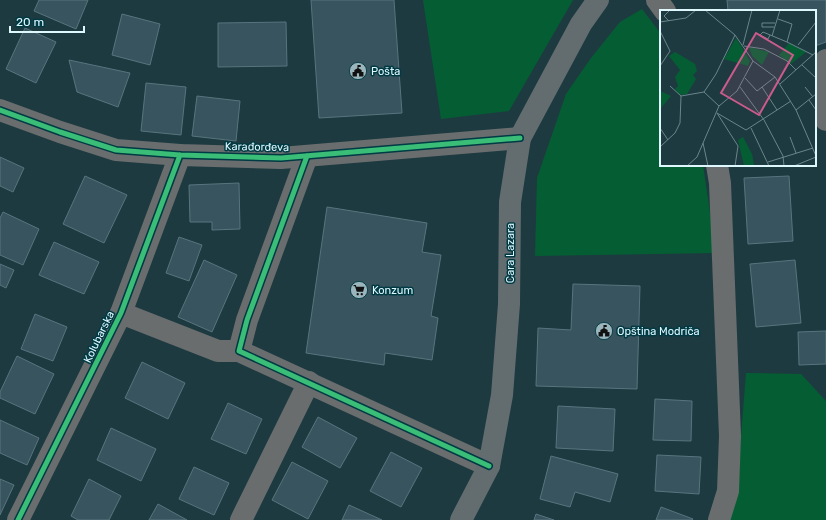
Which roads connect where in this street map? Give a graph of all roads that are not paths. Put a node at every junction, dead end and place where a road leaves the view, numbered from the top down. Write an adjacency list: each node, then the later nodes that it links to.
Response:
1 (598, 0): 7 (main road, Cara Lazara)
2 (657, 0): 3 (street)
3 (664, 10)
4 (826, 60): 6 (street)
5 (0, 110): 8 (street, Karađorđeva)
6 (826, 120)
7 (520, 138): 9 (street, Karađorđeva); 14 (main road, Cara Lazara)
8 (180, 155): 9 (street, Karađorđeva); 11 (street, Kolubarska)
9 (307, 156): 12 (street)
10 (717, 166): 18 (street)
11 (122, 314): 12 (street); 15 (street, Kolubarska)
12 (239, 351): 13 (street)
13 (309, 382): 14 (street); 16 (street)
14 (489, 466): 17 (main road, Cara Lazara)
15 (18, 520)
16 (241, 520)
17 (461, 520)
18 (719, 520)

